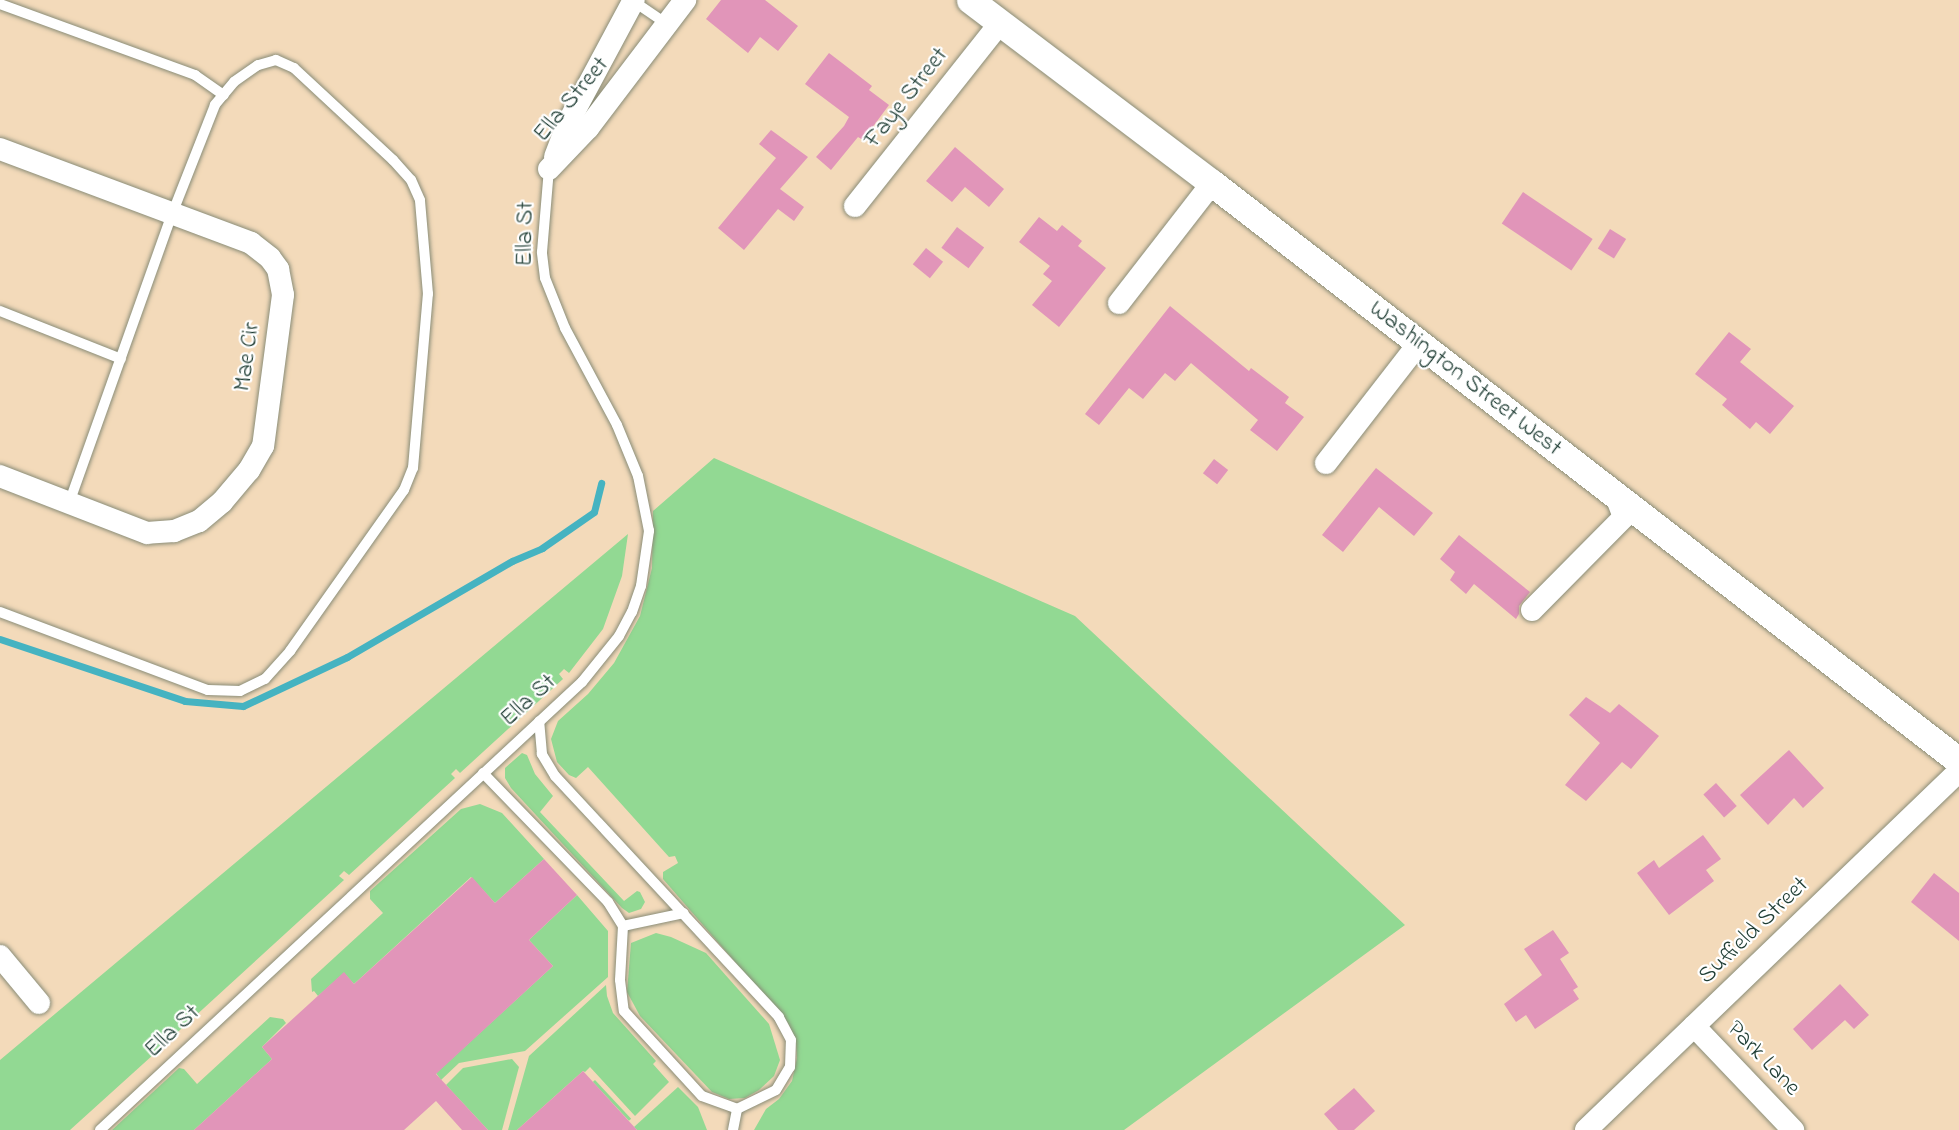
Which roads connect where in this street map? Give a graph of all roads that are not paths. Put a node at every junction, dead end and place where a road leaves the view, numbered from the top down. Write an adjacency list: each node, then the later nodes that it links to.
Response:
1 (685, 0): 6 (street, Ella Street)
2 (970, 0): 5 (street, Washington Street West)
3 (633, 1): 6 (lane); 9 (street, Ella Street)
4 (0, 4): 7 (lane)
5 (1000, 23): 10 (street, Washington Street West); 11 (street, Faye Street)
6 (667, 24): 9 (street, Ella Street)
7 (224, 94): 12 (lane); 22 (lane)
8 (0, 149): 12 (street, Mae Cir)
9 (549, 169): 23 (lane, Ella St)
10 (1212, 183): 13 (street); 15 (street, Washington Street West)
11 (855, 206)
12 (172, 214): 16 (lane); 20 (street, Mae Cir)
13 (1119, 303)
14 (0, 311): 16 (lane)
15 (1419, 343): 17 (street); 19 (street, Washington Street West)
16 (120, 359): 20 (lane)
17 (1326, 463)
18 (0, 476): 20 (street, Mae Cir)
19 (1616, 496): 21 (street); 24 (street, Washington Street West)
20 (69, 503)
21 (1532, 609)
22 (0, 612)
23 (539, 721): 26 (lane, Ella St); 27 (lane)
24 (1959, 761)
25 (1959, 771): 31 (street, Suffield Street)
26 (483, 772): 28 (lane); 33 (lane, Ella St)
27 (684, 913): 28 (lane); 32 (lane)
28 (622, 926): 32 (lane)
29 (0, 956): 30 (street)
30 (39, 1003)
31 (1694, 1026): 35 (street, Suffield Street); 36 (street, Park Lane)
32 (737, 1109): 34 (lane)
33 (100, 1130)
34 (733, 1130)
35 (1586, 1130)
36 (1793, 1130)

